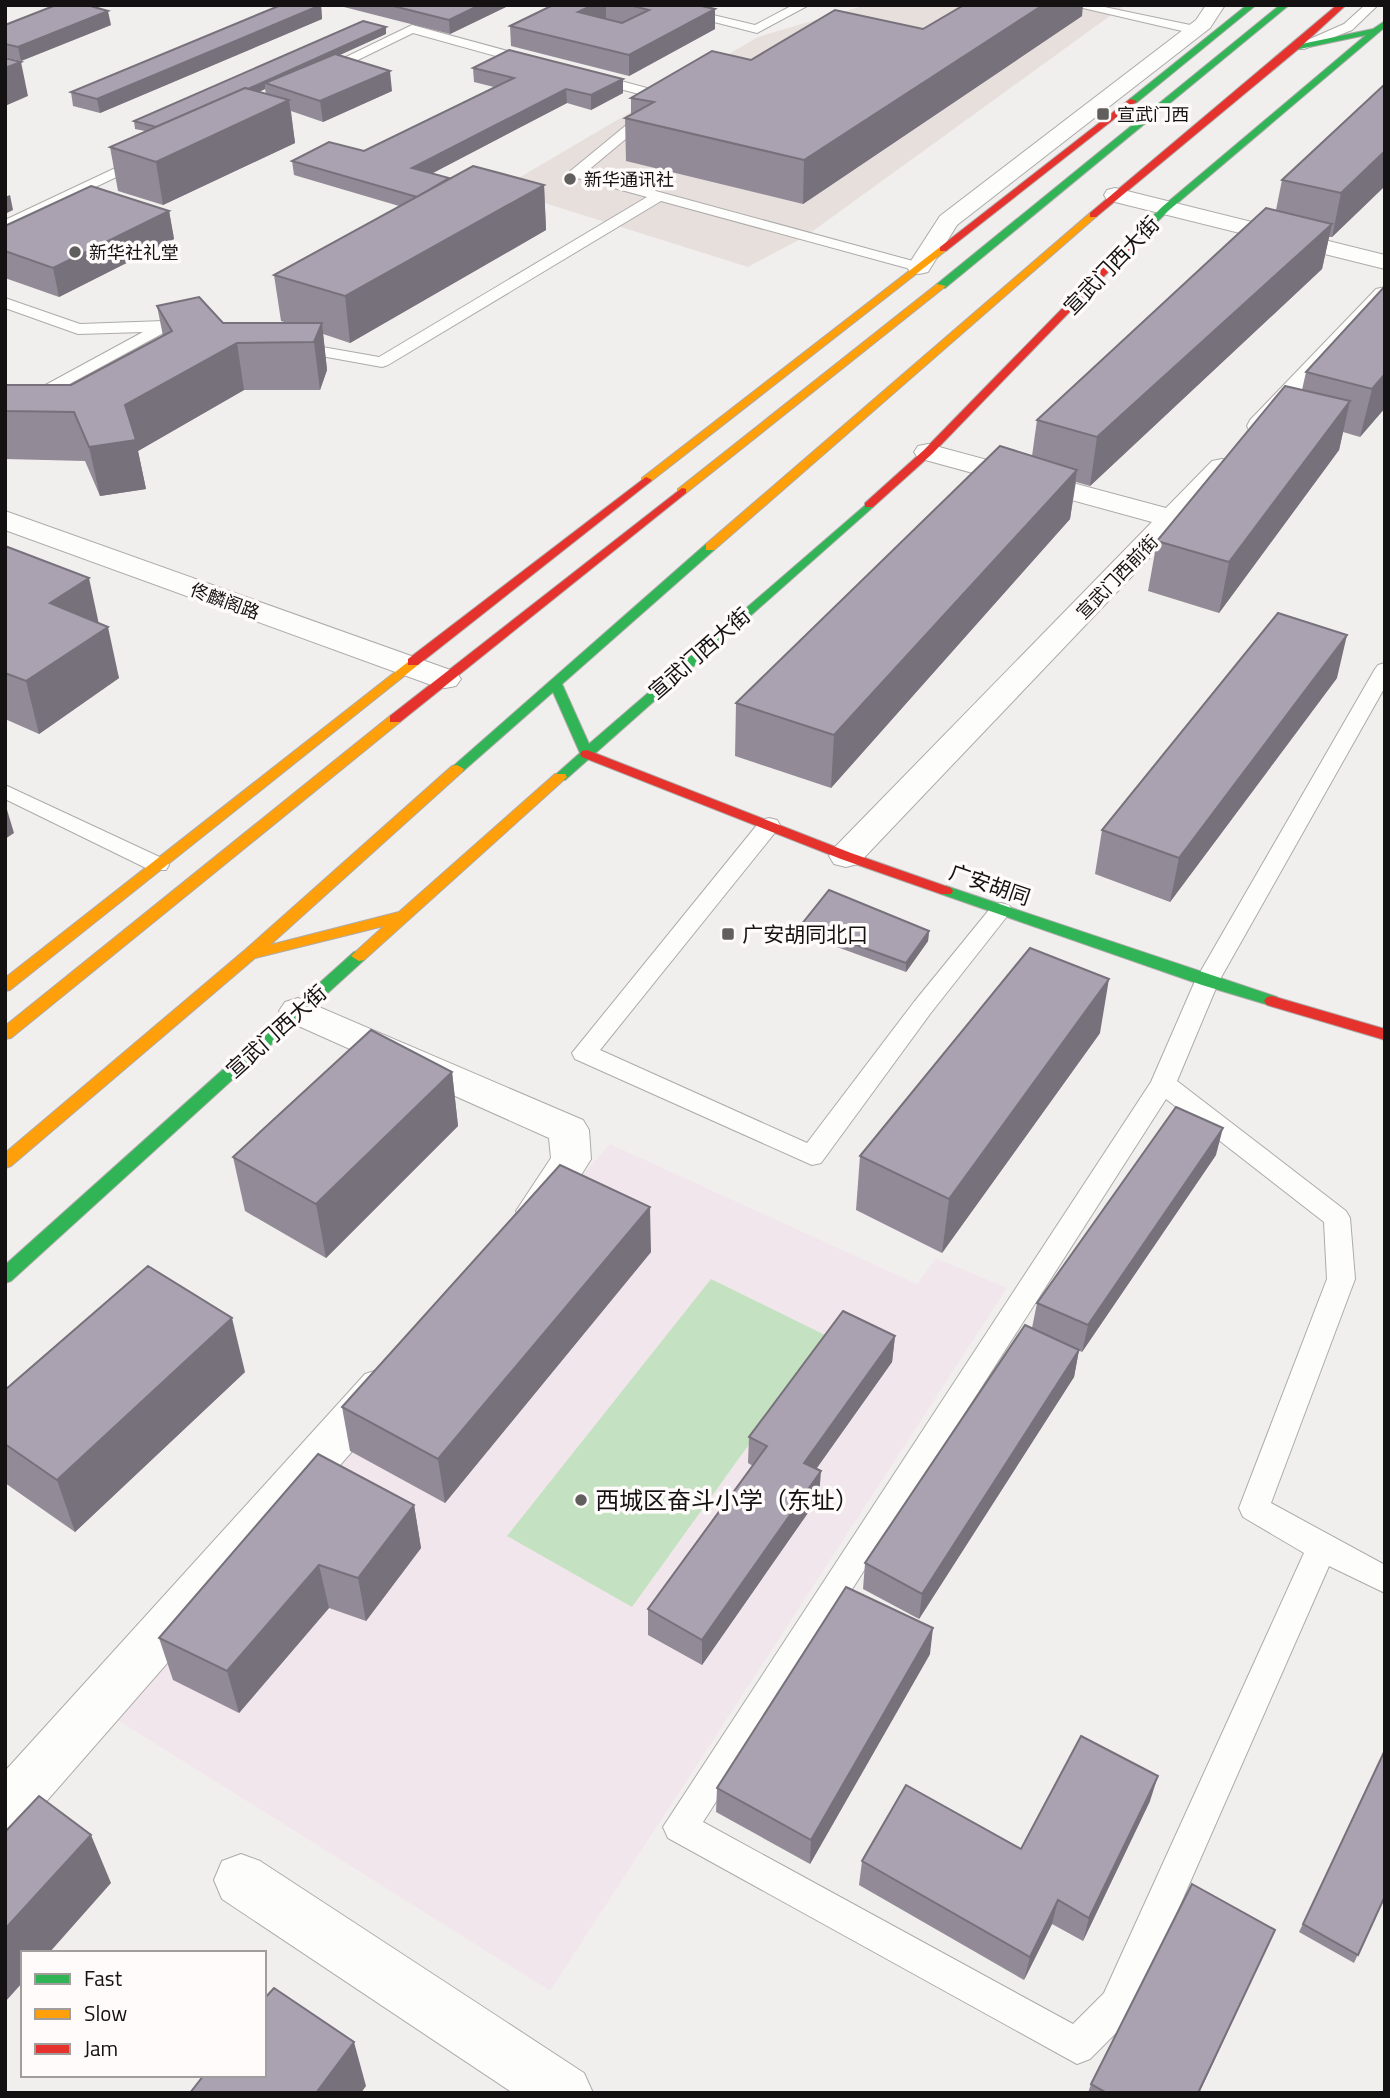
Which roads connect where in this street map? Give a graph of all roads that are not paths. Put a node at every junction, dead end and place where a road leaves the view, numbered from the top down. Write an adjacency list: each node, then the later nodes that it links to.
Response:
1 (654, 5): 2 (lane)
2 (803, 5)
3 (1076, 5): 10 (lane)
4 (1216, 5): 10 (street)
5 (1252, 5): 21 (street)
6 (1285, 5): 22 (street)
7 (1342, 5): 11 (street)
8 (1372, 5): 11 (lane)
9 (1379, 27): 11 (street); 18 (street, 宣武门西大街)
10 (1195, 30): 21 (street)
11 (1293, 49): 16 (street)
12 (547, 66): 14 (lane)
13 (574, 73): 17 (lane)
14 (301, 83)
15 (153, 154): 19 (lane)
16 (1115, 195): 18 (street); 35 (street)
17 (659, 196): 21 (lane); 27 (lane)
18 (1165, 209): 20 (street); 29 (street, 宣武门西大街)
19 (5, 226)
20 (1385, 262)
21 (919, 267): 22 (street); 32 (street)
22 (952, 275): 34 (street)
23 (1385, 294): 30 (street, 宣武门西前街)
24 (5, 303): 25 (lane)
25 (164, 326): 26 (lane); 28 (lane)
26 (205, 333)
27 (273, 344)
28 (5, 414)
29 (928, 452): 30 (street); 36 (street, 宣武门西大街)
30 (1173, 519): 39 (street, 宣武门西前街)
31 (5, 520): 32 (street, 佟麟阁路)
32 (409, 665): 34 (street, 佟麟阁路); 40 (street)
33 (1385, 669): 44 (lane)
34 (445, 679): 47 (street)
35 (555, 682): 36 (street); 43 (street)
36 (587, 754): 38 (street, 广安胡同); 42 (street, 宣武门西大街)
37 (5, 791): 40 (lane)
38 (769, 825): 39 (street, 广安胡同); 41 (lane)
39 (846, 856): 41 (street, 广安胡同)
40 (158, 865): 45 (street)
41 (1001, 910): 44 (street, 广安胡同)
42 (403, 916): 43 (street); 46 (street, 宣武门西大街)
43 (250, 954): 50 (street)
44 (1207, 981): 48 (street, 广安胡同); 49 (lane)
45 (5, 986)
46 (298, 1011): 51 (street); 52 (street, 宣武门西大街)
47 (5, 1034)
48 (1385, 1035)
49 (1163, 1084): 54 (lane); 54 (lane)
50 (5, 1162)
51 (513, 1238)
52 (5, 1276)
53 (403, 1362): 56 (street)
54 (1322, 1548): 55 (lane)
55 (1385, 1580)
56 (5, 1809)
57 (241, 1880): 58 (street)
58 (564, 2093)

